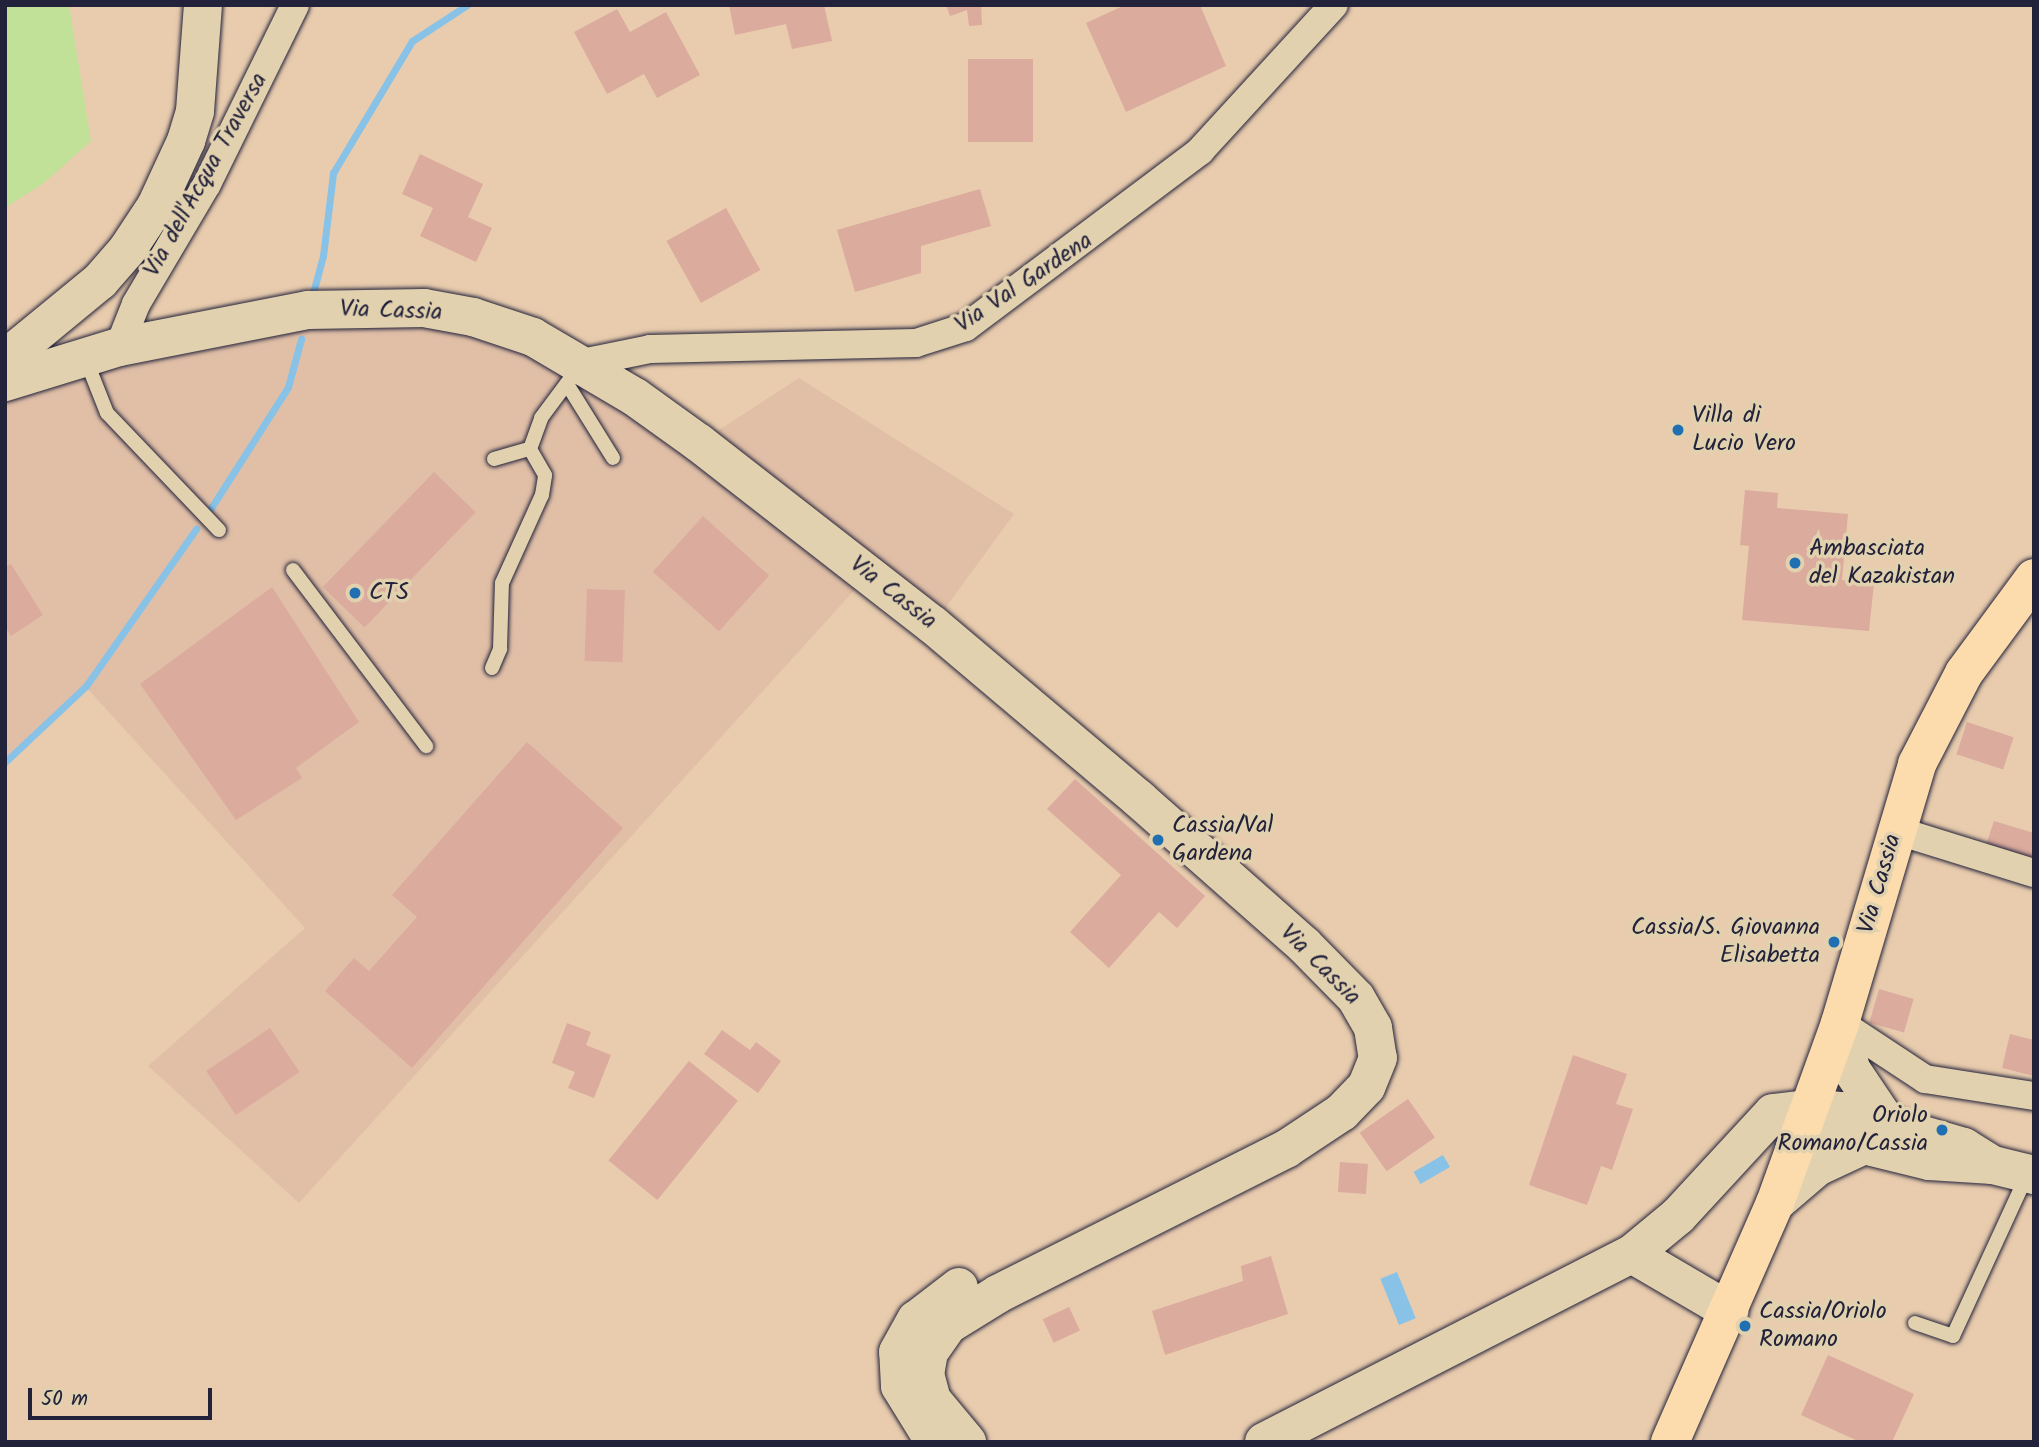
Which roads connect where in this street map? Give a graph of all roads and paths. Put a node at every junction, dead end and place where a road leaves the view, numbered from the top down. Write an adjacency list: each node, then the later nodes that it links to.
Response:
1 (203, 5): 4 (street)
2 (295, 5): 5 (street, Via dell'Acqua Traversa)
3 (1334, 5): 7 (street, Via Val Gardena)
4 (64, 312): 5 (street); 6 (street)
5 (102, 351): 7 (street, Via Cassia); 8 (street, Via Cassia); 12 (lane)
6 (5, 359)
7 (575, 374): 9 (lane); 10 (lane); 25 (street, Via Cassia)
8 (5, 382)
9 (530, 449): 11 (lane); 15 (lane)
10 (613, 458)
11 (494, 459)
12 (219, 530)
13 (293, 570): 16 (lane)
14 (2034, 578): 17 (main road, Via Cassia)
15 (492, 668)
16 (426, 746)
17 (1895, 830): 18 (street); 19 (main road, Via Cassia)
18 (2034, 873)
19 (1840, 1023): 20 (street); 21 (main road, Via Cassia); 22 (street)
20 (2034, 1096)
21 (1808, 1109): 22 (street); 24 (main road, Via Cassia); 26 (street)
22 (1876, 1134): 23 (street); 24 (street)
23 (2018, 1171): 28 (lane)
24 (1775, 1203): 27 (main road, Via Cassia)
25 (1135, 1223): 29 (street, Via Cassia); 30 (street, Via Cassia)
26 (1632, 1254): 27 (street); 31 (street)
27 (1729, 1311): 32 (main road, Via Cassia)
28 (1915, 1323)
29 (936, 1442)
30 (967, 1442)
31 (1264, 1442)
32 (1670, 1442)

